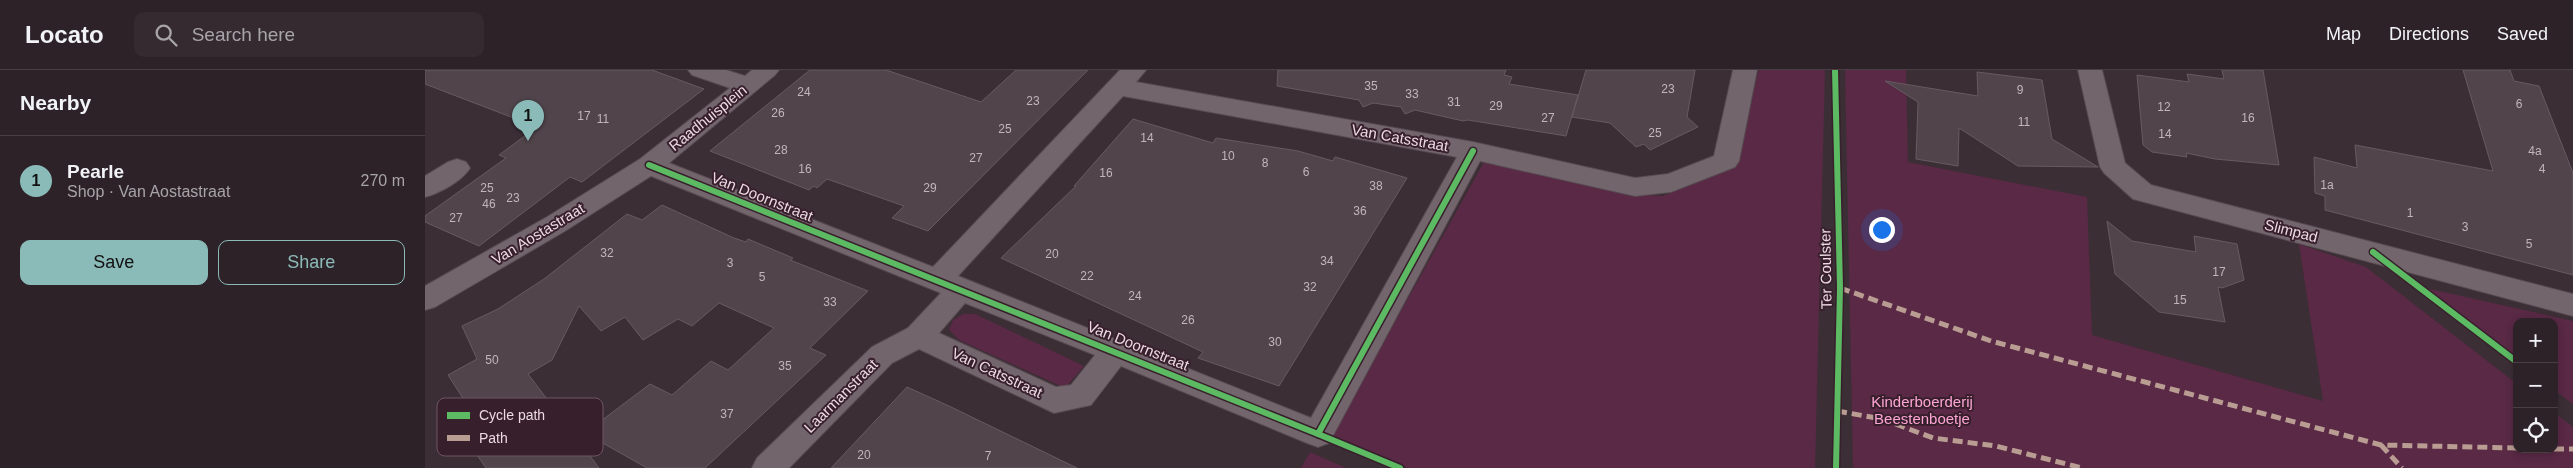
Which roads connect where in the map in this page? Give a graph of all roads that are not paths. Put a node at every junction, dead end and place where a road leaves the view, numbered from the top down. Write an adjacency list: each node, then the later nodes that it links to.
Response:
1 (700, 70): 6 (street)
2 (767, 70): 6 (street, Raadhuisplein)
3 (1745, 70): 7 (street, Van Catsstraat)
4 (2090, 70): 13 (street, Slimpad)
5 (1126, 78): 7 (street, Van Catsstraat); 11 (street, Laarmanstraat)
6 (748, 85): 8 (street, Raadhuisplein)
7 (1473, 151): 15 (street, Van Doornstraat)
8 (649, 165): 11 (street, Van Doornstraat); 12 (street, Van Aostastraat)
9 (457, 168): 10 (street)
10 (425, 188)
11 (949, 284): 14 (street, Laarmanstraat); 15 (street, Van Doornstraat)
12 (425, 299)
13 (2573, 305)
14 (918, 336): 15 (street, Van Catsstraat); 16 (street, Laarmanstraat)
15 (1116, 351)
16 (768, 468)

